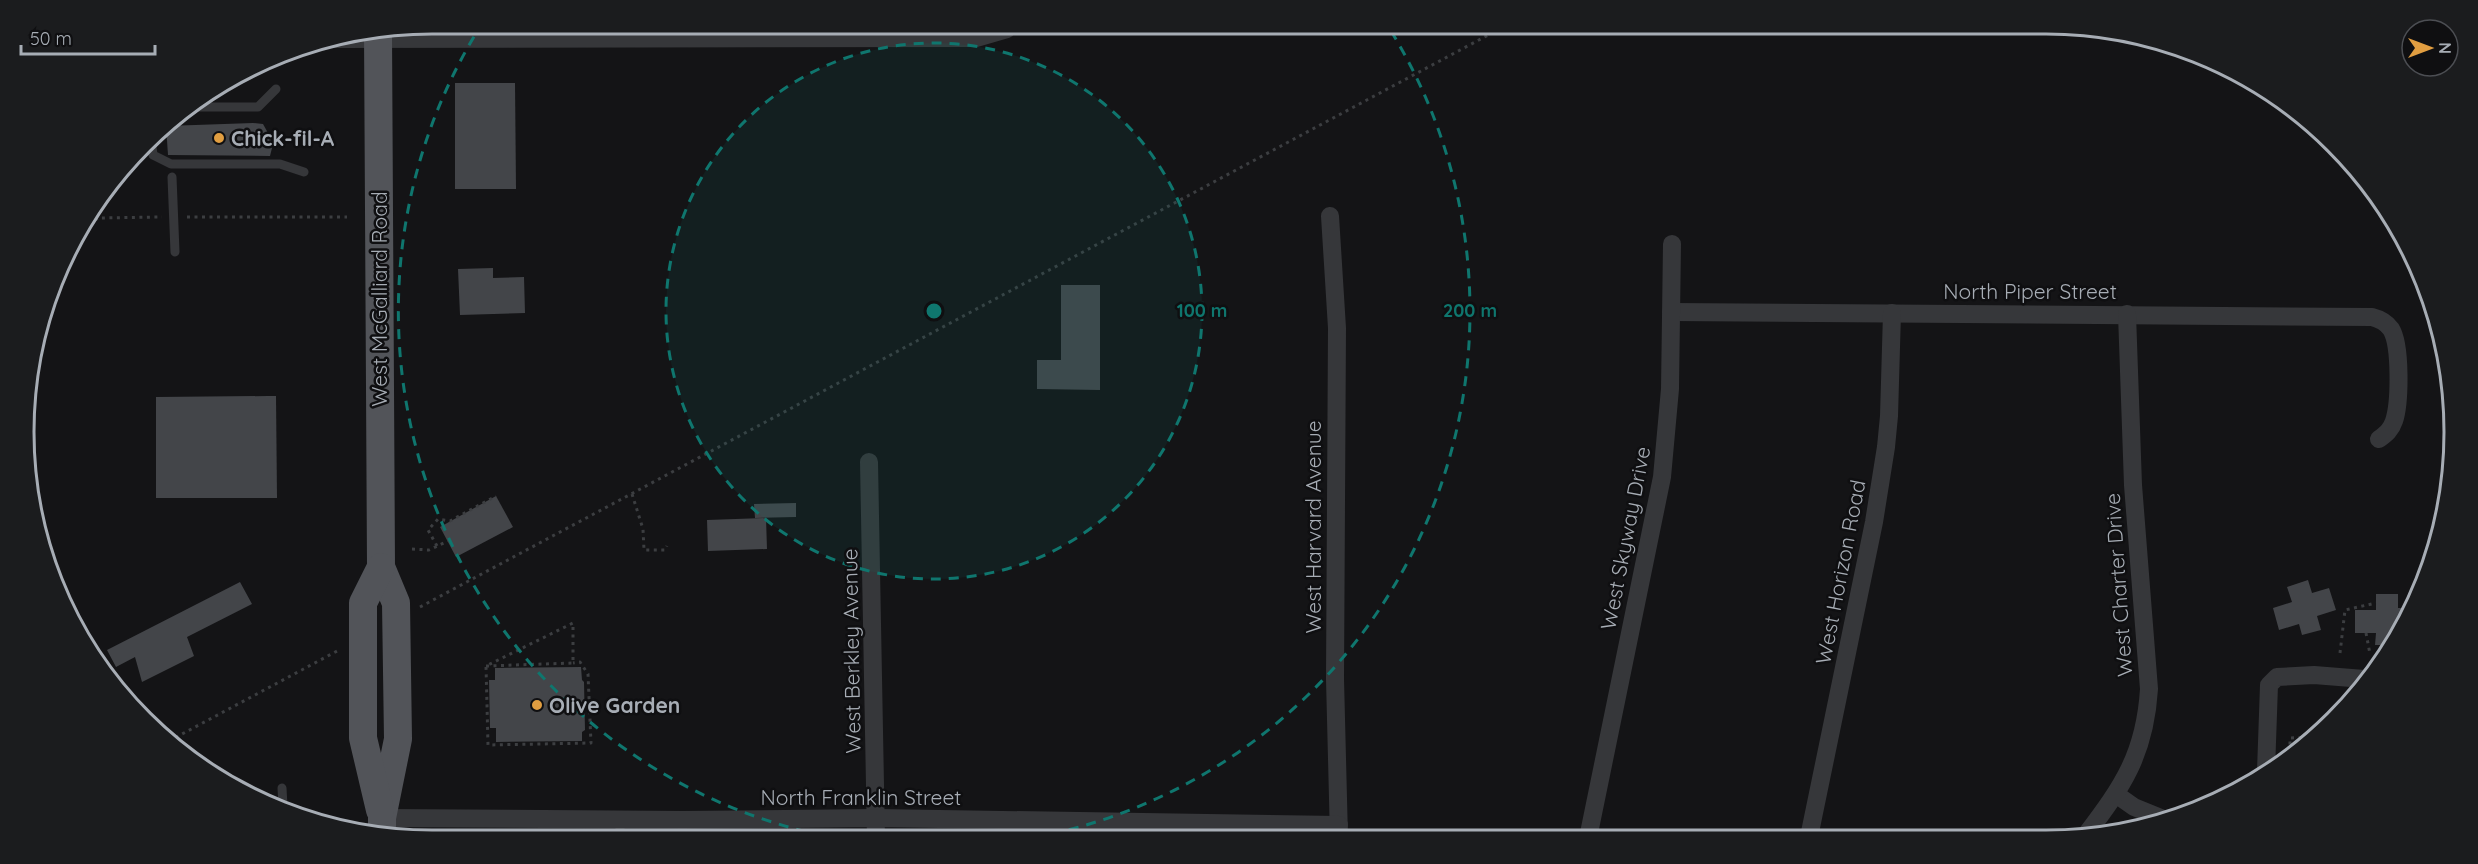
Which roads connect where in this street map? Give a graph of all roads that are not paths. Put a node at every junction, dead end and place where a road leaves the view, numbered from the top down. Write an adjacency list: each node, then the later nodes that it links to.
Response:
1 (990, 34): 2 (street)
2 (405, 35)
3 (378, 38): 25 (main road, West McGalliard Road)
4 (276, 89): 5 (lane)
5 (203, 107)
6 (152, 150): 7 (lane)
7 (304, 172)
8 (172, 177): 11 (lane)
9 (1330, 216): 30 (street, West Harvard Avenue)
10 (1672, 244): 12 (street, West Skyway Drive)
11 (176, 252)
12 (1671, 312): 13 (street, North Piper Street); 31 (street, West Skyway Drive)
13 (1892, 313): 14 (street, North Piper Street); 32 (street, West Horizon Road)
14 (2127, 314): 15 (street, North Piper Street); 20 (street, West Charter Drive)
15 (2379, 439)
16 (869, 462): 23 (street, West Berkley Avenue)
17 (2357, 678): 18 (street)
18 (2266, 763)
19 (282, 788): 21 (lane)
20 (2116, 795): 22 (street); 26 (street, West Charter Drive)
21 (283, 800)
22 (2153, 815)
23 (876, 818): 24 (street, North Franklin Street); 28 (street, West Berkley Avenue); 29 (street, North Franklin Street)
24 (620, 819): 25 (street, North Franklin Street); 27 (lane)
25 (382, 826)
26 (2093, 827)
27 (620, 830)
28 (876, 830)
29 (1273, 830)
30 (1339, 830)
31 (1590, 830)
32 (1810, 830)

